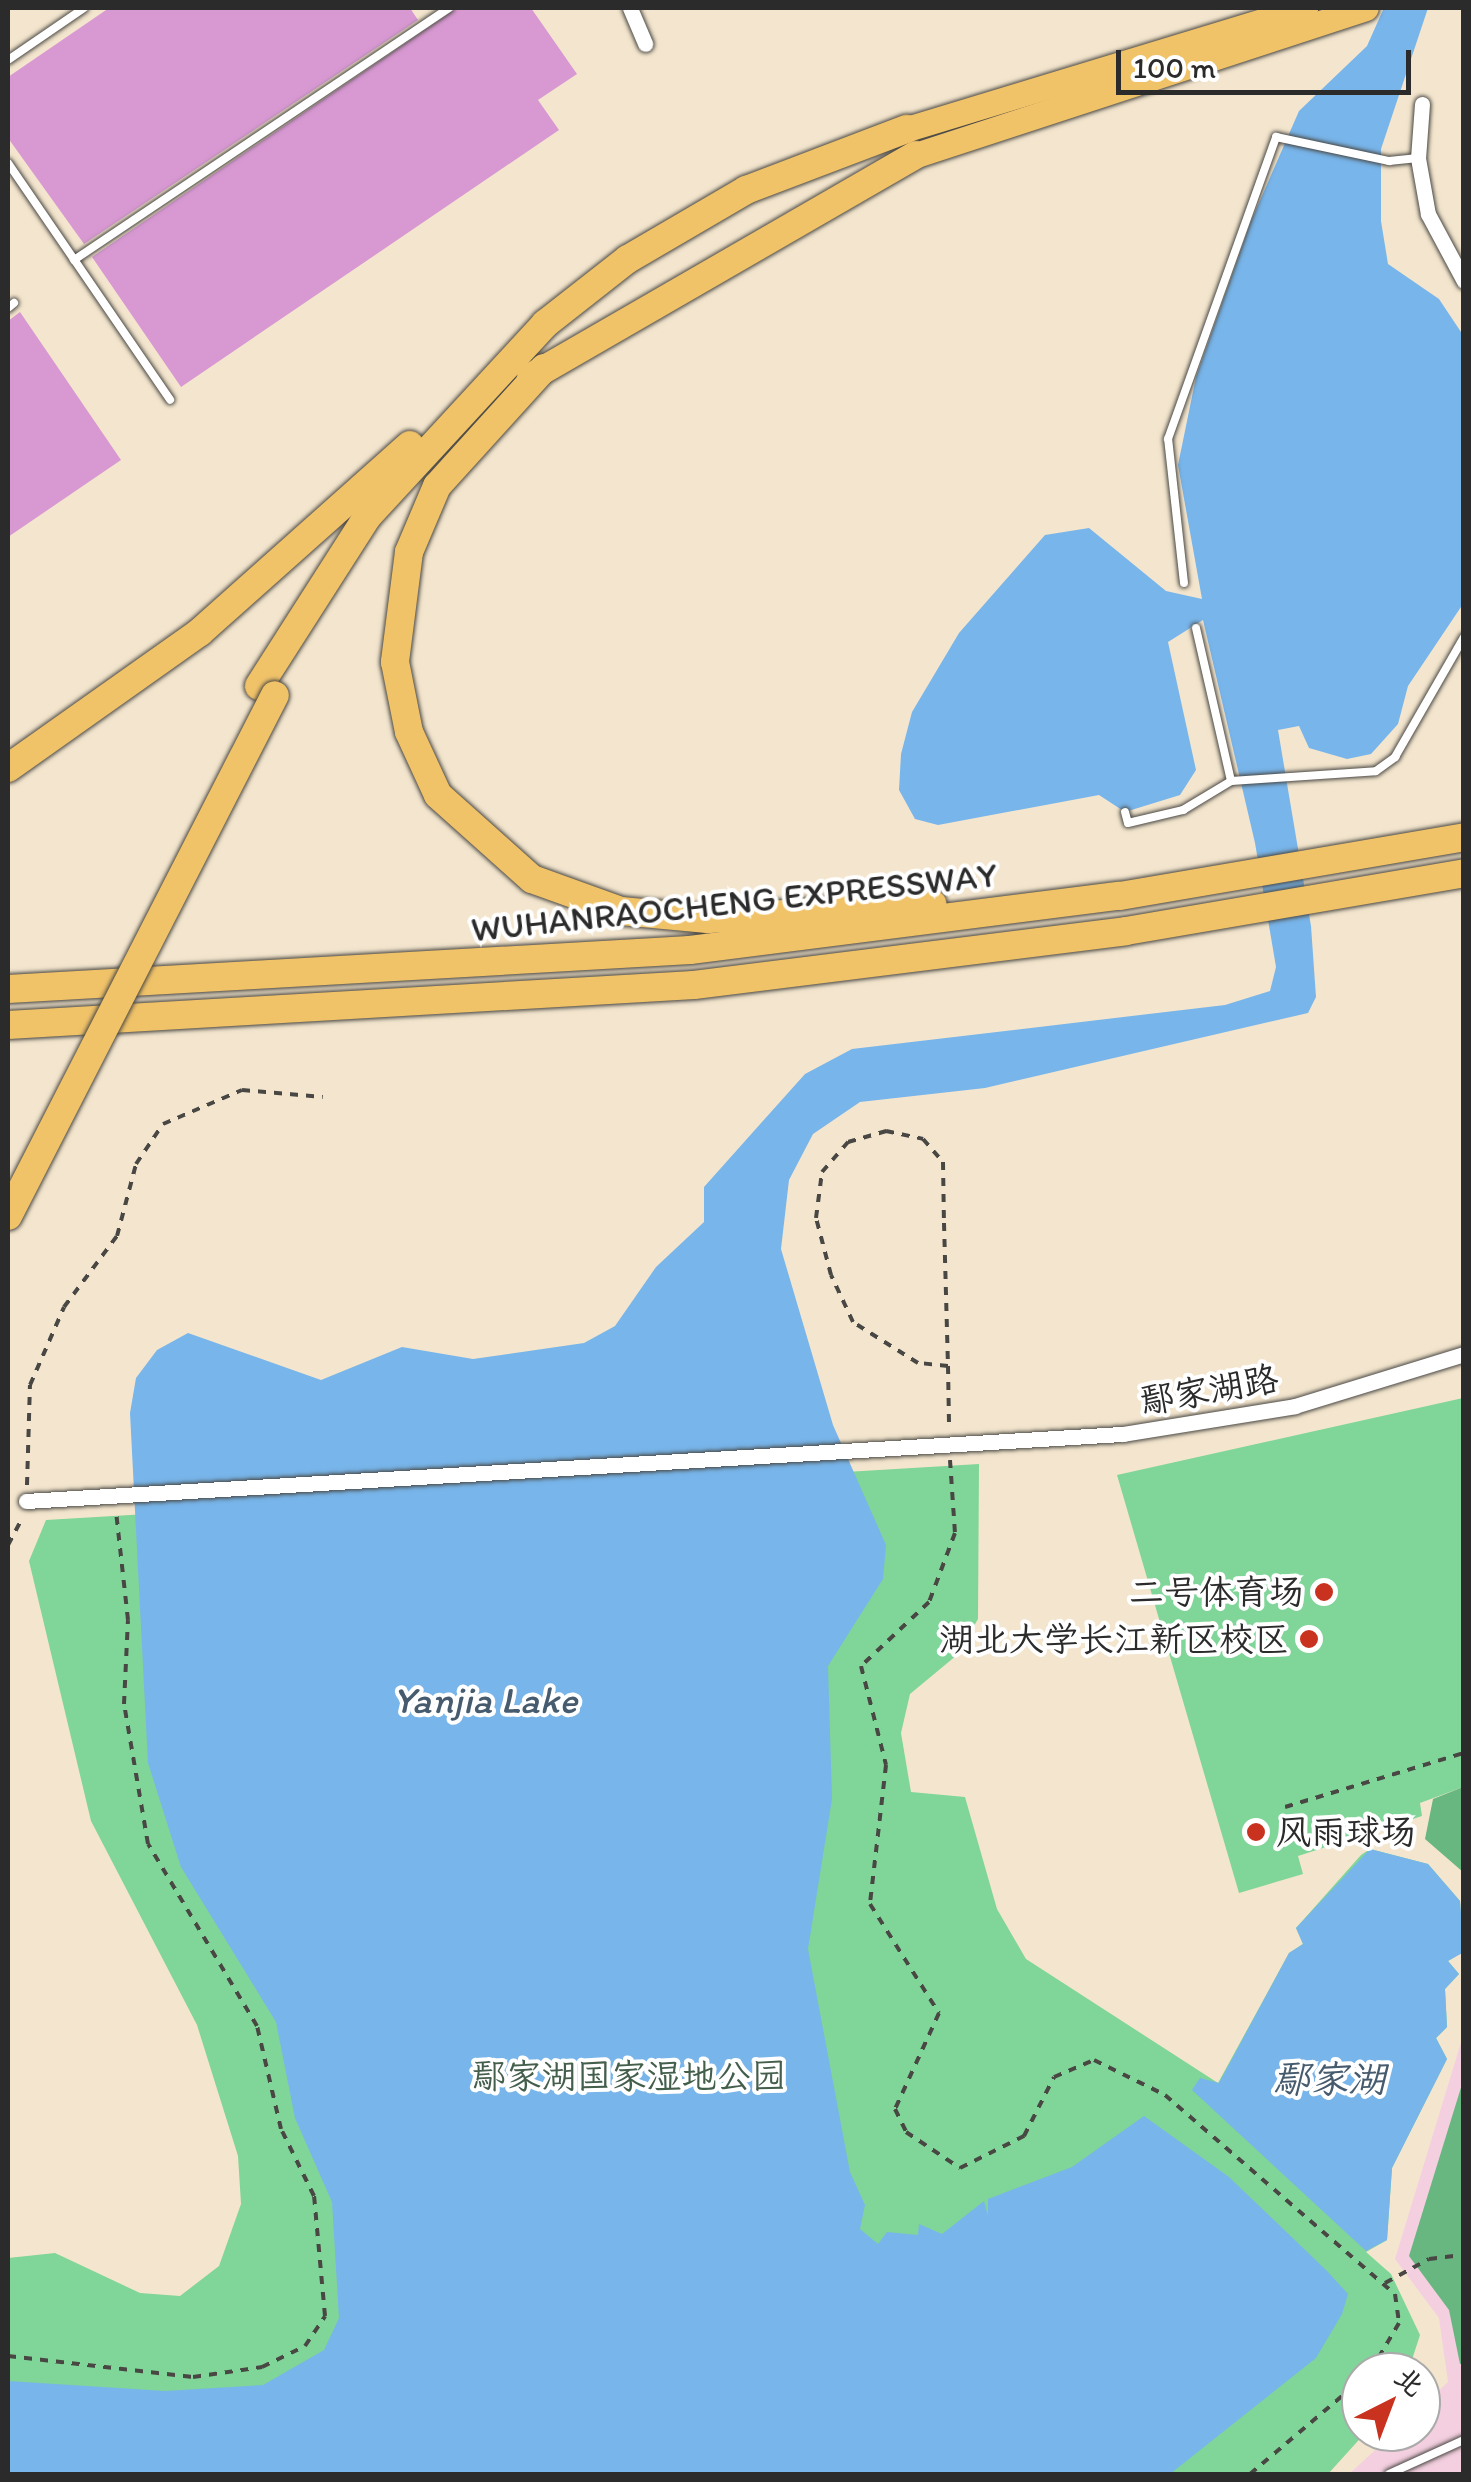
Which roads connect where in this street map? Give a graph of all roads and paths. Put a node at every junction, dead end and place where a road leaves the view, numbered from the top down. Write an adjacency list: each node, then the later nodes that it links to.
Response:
1 (84, 8): 7 (lane)
2 (449, 8): 12 (lane)
3 (630, 8): 6 (street)
4 (1305, 8): 9 (highway)
5 (1366, 8): 9 (highway)
6 (645, 44)
7 (8, 60)
8 (1422, 104): 10 (street)
9 (912, 142): 14 (highway); 15 (highway)
10 (1418, 158): 13 (street); 17 (lane)
11 (8, 163): 12 (lane)
12 (74, 260): 16 (lane)
13 (1464, 281)
14 (544, 368): 20 (highway); 26 (highway)
15 (485, 384): 20 (highway); 21 (highway)
16 (170, 400)
17 (1184, 583)
18 (1196, 628): 22 (lane)
19 (1464, 638): 22 (lane)
20 (267, 690): 32 (highway); 33 (highway, bridge)
21 (8, 768)
22 (1231, 781): 23 (lane)
23 (1124, 812)
24 (1464, 837): 26 (highway, WUHANRAOCHENG EXPRESSWAY)
25 (1464, 873): 28 (highway)
26 (1224, 879): 27 (highway, WUHANRAOCHENG EXPRESSWAY)
27 (8, 989)
28 (404, 1008): 29 (highway); 30 (highway)
29 (8, 1024)
30 (8, 1043)
31 (322, 1098): 38 (path)
32 (8, 1179)
33 (8, 1216)
34 (1464, 1354): 36 (street, 鄢家湖路)
35 (948, 1366): 35 (path); 36 (path)
36 (953, 1444): 37 (street, 鄢家湖路); 43 (path)
37 (114, 1498): 38 (street, 鄢家湖路); 45 (path)
38 (26, 1501): 39 (path)
39 (8, 1545)
40 (1464, 1752): 41 (path)
41 (1285, 1807)
42 (1464, 2255): 43 (path)
43 (1385, 2283): 44 (path)
44 (1382, 2352)
45 (8, 2356)
46 (1341, 2397): 48 (path)
47 (1464, 2440): 49 (lane)
48 (1250, 2474)
49 (1389, 2474)

